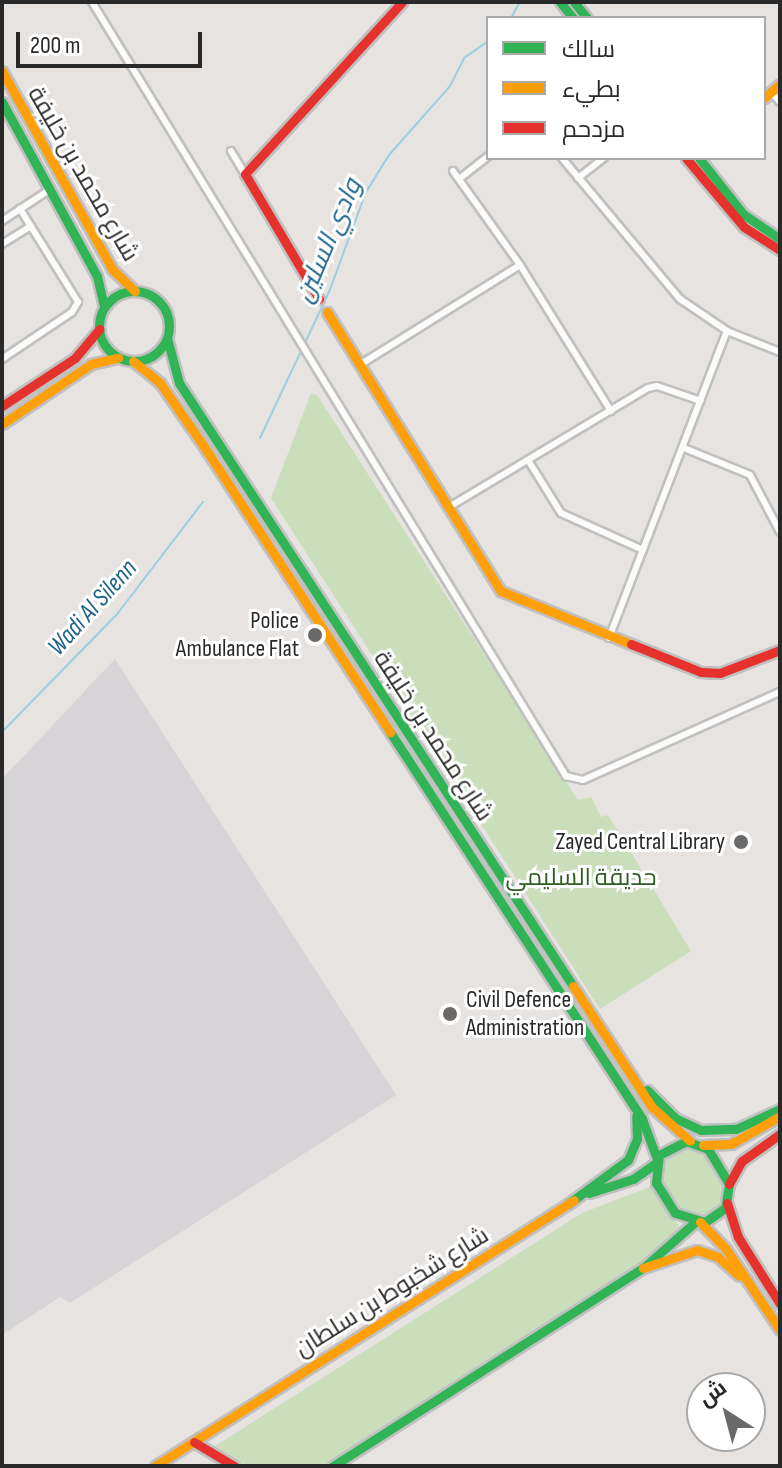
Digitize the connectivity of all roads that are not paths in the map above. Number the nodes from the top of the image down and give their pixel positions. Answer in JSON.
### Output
{"nodes":[{"id":1,"x":92,"y":2,"type":"edge"},
{"id":2,"x":402,"y":2,"type":"edge"},
{"id":3,"x":2,"y":71,"type":"edge"},
{"id":4,"x":780,"y":84,"type":"edge"},
{"id":5,"x":768,"y":95,"type":"edge"},
{"id":6,"x":2,"y":102,"type":"edge"},
{"id":7,"x":780,"y":102,"type":"edge"},
{"id":8,"x":231,"y":151,"type":"dead end"},
{"id":9,"x":486,"y":158,"type":"edge"},
{"id":10,"x":564,"y":160,"type":"edge"},
{"id":11,"x":601,"y":160,"type":"edge"},
{"id":12,"x":688,"y":160,"type":"edge"},
{"id":13,"x":701,"y":160,"type":"edge"},
{"id":14,"x":707,"y":160,"type":"edge"},
{"id":15,"x":453,"y":171,"type":"dead end"},
{"id":16,"x":245,"y":174,"type":"junction"},
{"id":17,"x":578,"y":178,"type":"junction"},
{"id":18,"x":459,"y":179,"type":"junction"},
{"id":19,"x":50,"y":190,"type":"junction"},
{"id":20,"x":724,"y":190,"type":"junction"},
{"id":21,"x":20,"y":209,"type":"junction"},
{"id":22,"x":2,"y":221,"type":"edge"},
{"id":23,"x":31,"y":226,"type":"junction"},
{"id":24,"x":780,"y":239,"type":"edge"},
{"id":25,"x":2,"y":244,"type":"edge"},
{"id":26,"x":780,"y":250,"type":"edge"},
{"id":27,"x":520,"y":265,"type":"junction"},
{"id":28,"x":135,"y":291,"type":"junction"},
{"id":29,"x":319,"y":299,"type":"joint"},
{"id":30,"x":104,"y":307,"type":"junction"},
{"id":31,"x":327,"y":312,"type":"joint"},
{"id":32,"x":99,"y":329,"type":"junction"},
{"id":33,"x":727,"y":331,"type":"junction"},
{"id":34,"x":167,"y":338,"type":"junction"},
{"id":35,"x":780,"y":352,"type":"edge"},
{"id":36,"x":118,"y":358,"type":"junction"},
{"id":37,"x":2,"y":359,"type":"edge"},
{"id":38,"x":133,"y":361,"type":"junction"},
{"id":39,"x":361,"y":364,"type":"junction"},
{"id":40,"x":701,"y":401,"type":"junction"},
{"id":41,"x":2,"y":406,"type":"edge"},
{"id":42,"x":611,"y":411,"type":"junction"},
{"id":43,"x":2,"y":424,"type":"edge"},
{"id":44,"x":684,"y":448,"type":"junction"},
{"id":45,"x":528,"y":460,"type":"junction"},
{"id":46,"x":449,"y":507,"type":"junction"},
{"id":47,"x":780,"y":532,"type":"edge"},
{"id":48,"x":643,"y":550,"type":"junction"},
{"id":49,"x":609,"y":638,"type":"junction"},
{"id":50,"x":780,"y":650,"type":"edge"},
{"id":51,"x":780,"y":692,"type":"edge"},
{"id":52,"x":631,"y":1076,"type":"junction"},
{"id":53,"x":631,"y":1101,"type":"junction"},
{"id":54,"x":780,"y":1109,"type":"edge"},
{"id":55,"x":780,"y":1116,"type":"edge"},
{"id":56,"x":780,"y":1134,"type":"edge"},
{"id":57,"x":690,"y":1141,"type":"junction"},
{"id":58,"x":703,"y":1145,"type":"junction"},
{"id":59,"x":656,"y":1161,"type":"junction"},
{"id":60,"x":729,"y":1184,"type":"junction"},
{"id":61,"x":727,"y":1203,"type":"junction"},
{"id":62,"x":568,"y":1204,"type":"junction"},
{"id":63,"x":698,"y":1222,"type":"junction"},
{"id":64,"x":643,"y":1268,"type":"junction"},
{"id":65,"x":748,"y":1281,"type":"junction"},
{"id":66,"x":780,"y":1304,"type":"edge"},
{"id":67,"x":780,"y":1330,"type":"edge"},
{"id":68,"x":194,"y":1442,"type":"junction"},
{"id":69,"x":155,"y":1466,"type":"edge"},
{"id":70,"x":234,"y":1466,"type":"edge"},
{"id":71,"x":333,"y":1466,"type":"edge"}],
"edges":[{"from":1,"to":51,"type":"street"},
{"from":2,"to":16,"type":"main road"},
{"from":3,"to":28,"type":"main road","name":"شارع محمد بن خليفة"},
{"from":4,"to":5,"type":"main road"},
{"from":5,"to":7,"type":"street"},
{"from":6,"to":19,"type":"main road","name":"شارع محمد بن خليفة"},
{"from":8,"to":16,"type":"street"},
{"from":9,"to":18,"type":"street"},
{"from":10,"to":17,"type":"street"},
{"from":11,"to":17,"type":"street"},
{"from":12,"to":26,"type":"main road"},
{"from":13,"to":20,"type":"main road"},
{"from":14,"to":20,"type":"main road"},
{"from":15,"to":18,"type":"street"},
{"from":16,"to":29,"type":"main road"},
{"from":17,"to":33,"type":"street"},
{"from":18,"to":27,"type":"street"},
{"from":19,"to":21,"type":"street"},
{"from":19,"to":30,"type":"main road","name":"شارع محمد بن خليفة"},
{"from":20,"to":24,"type":"main road"},
{"from":21,"to":22,"type":"street"},
{"from":21,"to":23,"type":"street"},
{"from":23,"to":25,"type":"street"},
{"from":23,"to":37,"type":"street"},
{"from":27,"to":39,"type":"street"},
{"from":27,"to":42,"type":"street"},
{"from":28,"to":30,"type":"main road"},
{"from":28,"to":34,"type":"main road"},
{"from":29,"to":31,"type":"street"},
{"from":30,"to":32,"type":"main road"},
{"from":31,"to":39,"type":"main road"},
{"from":32,"to":36,"type":"main road"},
{"from":32,"to":41,"type":"main road"},
{"from":33,"to":35,"type":"street"},
{"from":33,"to":40,"type":"street"},
{"from":34,"to":38,"type":"main road"},
{"from":34,"to":52,"type":"main road","name":"شارع محمد بن خليفة"},
{"from":36,"to":38,"type":"main road"},
{"from":36,"to":43,"type":"main road"},
{"from":38,"to":53,"type":"main road","name":"شارع محمد بن خليفة"},
{"from":39,"to":46,"type":"main road"},
{"from":40,"to":42,"type":"street"},
{"from":40,"to":44,"type":"street"},
{"from":42,"to":45,"type":"street"},
{"from":44,"to":47,"type":"street"},
{"from":44,"to":48,"type":"street"},
{"from":45,"to":46,"type":"street"},
{"from":45,"to":48,"type":"street"},
{"from":46,"to":49,"type":"main road"},
{"from":48,"to":49,"type":"street"},
{"from":49,"to":50,"type":"main road"},
{"from":52,"to":54,"type":"main road"},
{"from":52,"to":57,"type":"main road","name":"شارع محمد بن خليفة"},
{"from":53,"to":59,"type":"main road","name":"شارع محمد بن خليفة"},
{"from":53,"to":62,"type":"main road"},
{"from":55,"to":58,"type":"main road"},
{"from":56,"to":60,"type":"main road"},
{"from":57,"to":58,"type":"main road"},
{"from":57,"to":59,"type":"main road"},
{"from":58,"to":60,"type":"main road"},
{"from":59,"to":62,"type":"main road","name":"شارع شخبوط بن سلطان"},
{"from":59,"to":63,"type":"main road"},
{"from":60,"to":61,"type":"main road"},
{"from":61,"to":63,"type":"main road"},
{"from":61,"to":66,"type":"main road"},
{"from":62,"to":68,"type":"main road","name":"شارع شخبوط بن سلطان"},
{"from":63,"to":64,"type":"main road"},
{"from":63,"to":65,"type":"main road"},
{"from":64,"to":65,"type":"main road"},
{"from":64,"to":71,"type":"main road"},
{"from":65,"to":67,"type":"main road"},
{"from":68,"to":69,"type":"main road","name":"شارع شخبوط بن سلطان"},
{"from":68,"to":70,"type":"main road"}]}
